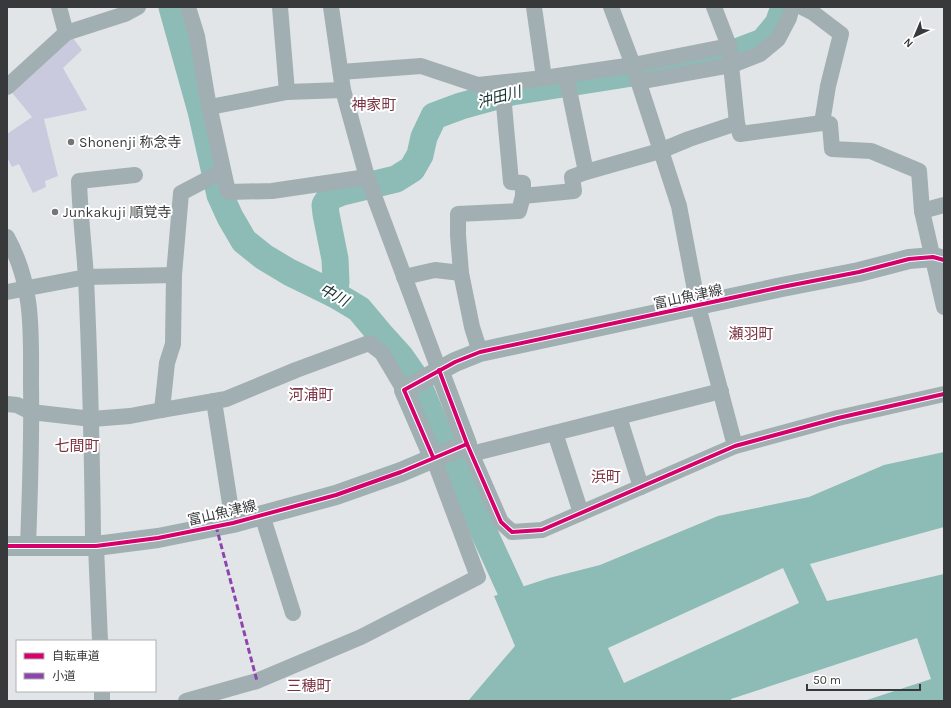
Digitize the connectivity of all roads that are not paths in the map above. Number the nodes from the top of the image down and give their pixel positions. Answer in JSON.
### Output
{"nodes":[{"id":1,"x":59,"y":7,"type":"edge"},
{"id":2,"x":138,"y":7,"type":"edge"},
{"id":3,"x":188,"y":7,"type":"edge"},
{"id":4,"x":280,"y":7,"type":"edge"},
{"id":5,"x":331,"y":7,"type":"edge"},
{"id":6,"x":534,"y":7,"type":"edge"},
{"id":7,"x":611,"y":7,"type":"edge"},
{"id":8,"x":714,"y":7,"type":"edge"},
{"id":9,"x":792,"y":7,"type":"edge"},
{"id":10,"x":802,"y":7,"type":"edge"},
{"id":11,"x":66,"y":33,"type":"junction"},
{"id":12,"x":729,"y":46,"type":"junction"},
{"id":13,"x":633,"y":64,"type":"junction"},
{"id":14,"x":732,"y":65,"type":"junction"},
{"id":15,"x":341,"y":72,"type":"junction"},
{"id":16,"x":566,"y":75,"type":"junction"},
{"id":17,"x":544,"y":78,"type":"junction"},
{"id":18,"x":638,"y":82,"type":"junction"},
{"id":19,"x":7,"y":87,"type":"edge"},
{"id":20,"x":343,"y":90,"type":"junction"},
{"id":21,"x":287,"y":92,"type":"junction"},
{"id":22,"x":504,"y":105,"type":"dead end"},
{"id":23,"x":210,"y":107,"type":"junction"},
{"id":24,"x":822,"y":123,"type":"junction"},
{"id":25,"x":737,"y":124,"type":"junction"},
{"id":26,"x":660,"y":151,"type":"junction"},
{"id":27,"x":223,"y":171,"type":"junction"},
{"id":28,"x":586,"y":172,"type":"junction"},
{"id":29,"x":134,"y":175,"type":"dead end"},
{"id":30,"x":367,"y":177,"type":"junction"},
{"id":31,"x":523,"y":196,"type":"junction"},
{"id":32,"x":944,"y":205,"type":"edge"},
{"id":33,"x":922,"y":211,"type":"junction"},
{"id":34,"x":7,"y":237,"type":"edge"},
{"id":35,"x":938,"y":259,"type":"edge"},
{"id":36,"x":461,"y":273,"type":"junction"},
{"id":37,"x":174,"y":275,"type":"junction"},
{"id":38,"x":86,"y":277,"type":"junction"},
{"id":39,"x":404,"y":277,"type":"junction"},
{"id":40,"x":27,"y":288,"type":"junction"},
{"id":41,"x":7,"y":292,"type":"edge"},
{"id":42,"x":698,"y":306,"type":"junction"},
{"id":43,"x":944,"y":307,"type":"edge"},
{"id":44,"x":480,"y":352,"type":"junction"},
{"id":45,"x":439,"y":370,"type":"junction"},
{"id":46,"x":404,"y":390,"type":"junction"},
{"id":47,"x":721,"y":391,"type":"junction"},
{"id":48,"x":944,"y":394,"type":"edge"},
{"id":49,"x":214,"y":401,"type":"junction"},
{"id":50,"x":7,"y":404,"type":"edge"},
{"id":51,"x":162,"y":410,"type":"junction"},
{"id":52,"x":32,"y":412,"type":"junction"},
{"id":53,"x":619,"y":417,"type":"junction"},
{"id":54,"x":92,"y":420,"type":"junction"},
{"id":55,"x":555,"y":433,"type":"junction"},
{"id":56,"x":735,"y":446,"type":"junction"},
{"id":57,"x":469,"y":449,"type":"junction"},
{"id":58,"x":433,"y":457,"type":"junction"},
{"id":59,"x":641,"y":487,"type":"junction"},
{"id":60,"x":581,"y":513,"type":"junction"},
{"id":61,"x":262,"y":515,"type":"junction"},
{"id":62,"x":233,"y":523,"type":"junction"},
{"id":63,"x":7,"y":546,"type":"edge"},
{"id":64,"x":28,"y":546,"type":"junction"},
{"id":65,"x":96,"y":546,"type":"junction"},
{"id":66,"x":293,"y":613,"type":"dead end"},
{"id":67,"x":100,"y":640,"type":"edge"},
{"id":68,"x":186,"y":701,"type":"edge"}],
"edges":[{"from":1,"to":11,"type":"street"},
{"from":2,"to":11,"type":"street"},
{"from":3,"to":23,"type":"street"},
{"from":4,"to":21,"type":"street"},
{"from":5,"to":15,"type":"street"},
{"from":6,"to":17,"type":"street"},
{"from":7,"to":13,"type":"street"},
{"from":8,"to":12,"type":"street"},
{"from":9,"to":14,"type":"street"},
{"from":10,"to":24,"type":"street"},
{"from":11,"to":19,"type":"street"},
{"from":12,"to":13,"type":"street"},
{"from":12,"to":14,"type":"street"},
{"from":13,"to":16,"type":"street"},
{"from":13,"to":18,"type":"street"},
{"from":14,"to":18,"type":"street"},
{"from":14,"to":25,"type":"street"},
{"from":15,"to":17,"type":"street"},
{"from":15,"to":20,"type":"street"},
{"from":16,"to":17,"type":"street"},
{"from":16,"to":28,"type":"street"},
{"from":18,"to":26,"type":"street"},
{"from":20,"to":21,"type":"street"},
{"from":20,"to":30,"type":"street"},
{"from":21,"to":23,"type":"street"},
{"from":22,"to":31,"type":"street"},
{"from":23,"to":27,"type":"street"},
{"from":24,"to":25,"type":"street"},
{"from":24,"to":33,"type":"street"},
{"from":25,"to":26,"type":"street"},
{"from":26,"to":28,"type":"street"},
{"from":26,"to":42,"type":"street"},
{"from":27,"to":30,"type":"street"},
{"from":27,"to":37,"type":"street"},
{"from":28,"to":31,"type":"street"},
{"from":29,"to":38,"type":"street"},
{"from":30,"to":39,"type":"street"},
{"from":31,"to":36,"type":"street"},
{"from":32,"to":33,"type":"street"},
{"from":33,"to":35,"type":"street"},
{"from":34,"to":40,"type":"street"},
{"from":35,"to":42,"type":"main road","name":"富山魚津線"},
{"from":35,"to":43,"type":"street"},
{"from":36,"to":39,"type":"street"},
{"from":36,"to":44,"type":"street"},
{"from":37,"to":38,"type":"street"},
{"from":37,"to":51,"type":"street"},
{"from":38,"to":40,"type":"street"},
{"from":38,"to":54,"type":"street"},
{"from":39,"to":45,"type":"street"},
{"from":40,"to":41,"type":"street"},
{"from":40,"to":52,"type":"street"},
{"from":42,"to":44,"type":"main road","name":"富山魚津線"},
{"from":42,"to":47,"type":"street"},
{"from":44,"to":45,"type":"main road","name":"富山魚津線"},
{"from":45,"to":46,"type":"main road","name":"富山魚津線"},
{"from":45,"to":57,"type":"main road"},
{"from":46,"to":49,"type":"street"},
{"from":46,"to":58,"type":"main road"},
{"from":47,"to":53,"type":"street"},
{"from":47,"to":56,"type":"street"},
{"from":48,"to":56,"type":"street"},
{"from":49,"to":51,"type":"street"},
{"from":49,"to":62,"type":"street"},
{"from":50,"to":52,"type":"street"},
{"from":51,"to":54,"type":"street"},
{"from":52,"to":54,"type":"street"},
{"from":52,"to":64,"type":"street"},
{"from":53,"to":55,"type":"street"},
{"from":53,"to":59,"type":"street"},
{"from":54,"to":65,"type":"street"},
{"from":55,"to":57,"type":"street"},
{"from":55,"to":60,"type":"street"},
{"from":56,"to":59,"type":"street"},
{"from":57,"to":58,"type":"main road","name":"富山魚津線"},
{"from":57,"to":60,"type":"street"},
{"from":58,"to":61,"type":"main road","name":"富山魚津線"},
{"from":58,"to":68,"type":"street"},
{"from":59,"to":60,"type":"street"},
{"from":61,"to":62,"type":"main road","name":"富山魚津線"},
{"from":61,"to":66,"type":"street"},
{"from":62,"to":65,"type":"main road","name":"富山魚津線"},
{"from":63,"to":64,"type":"main road","name":"富山魚津線"},
{"from":64,"to":65,"type":"main road","name":"富山魚津線"},
{"from":65,"to":67,"type":"street"}]}
